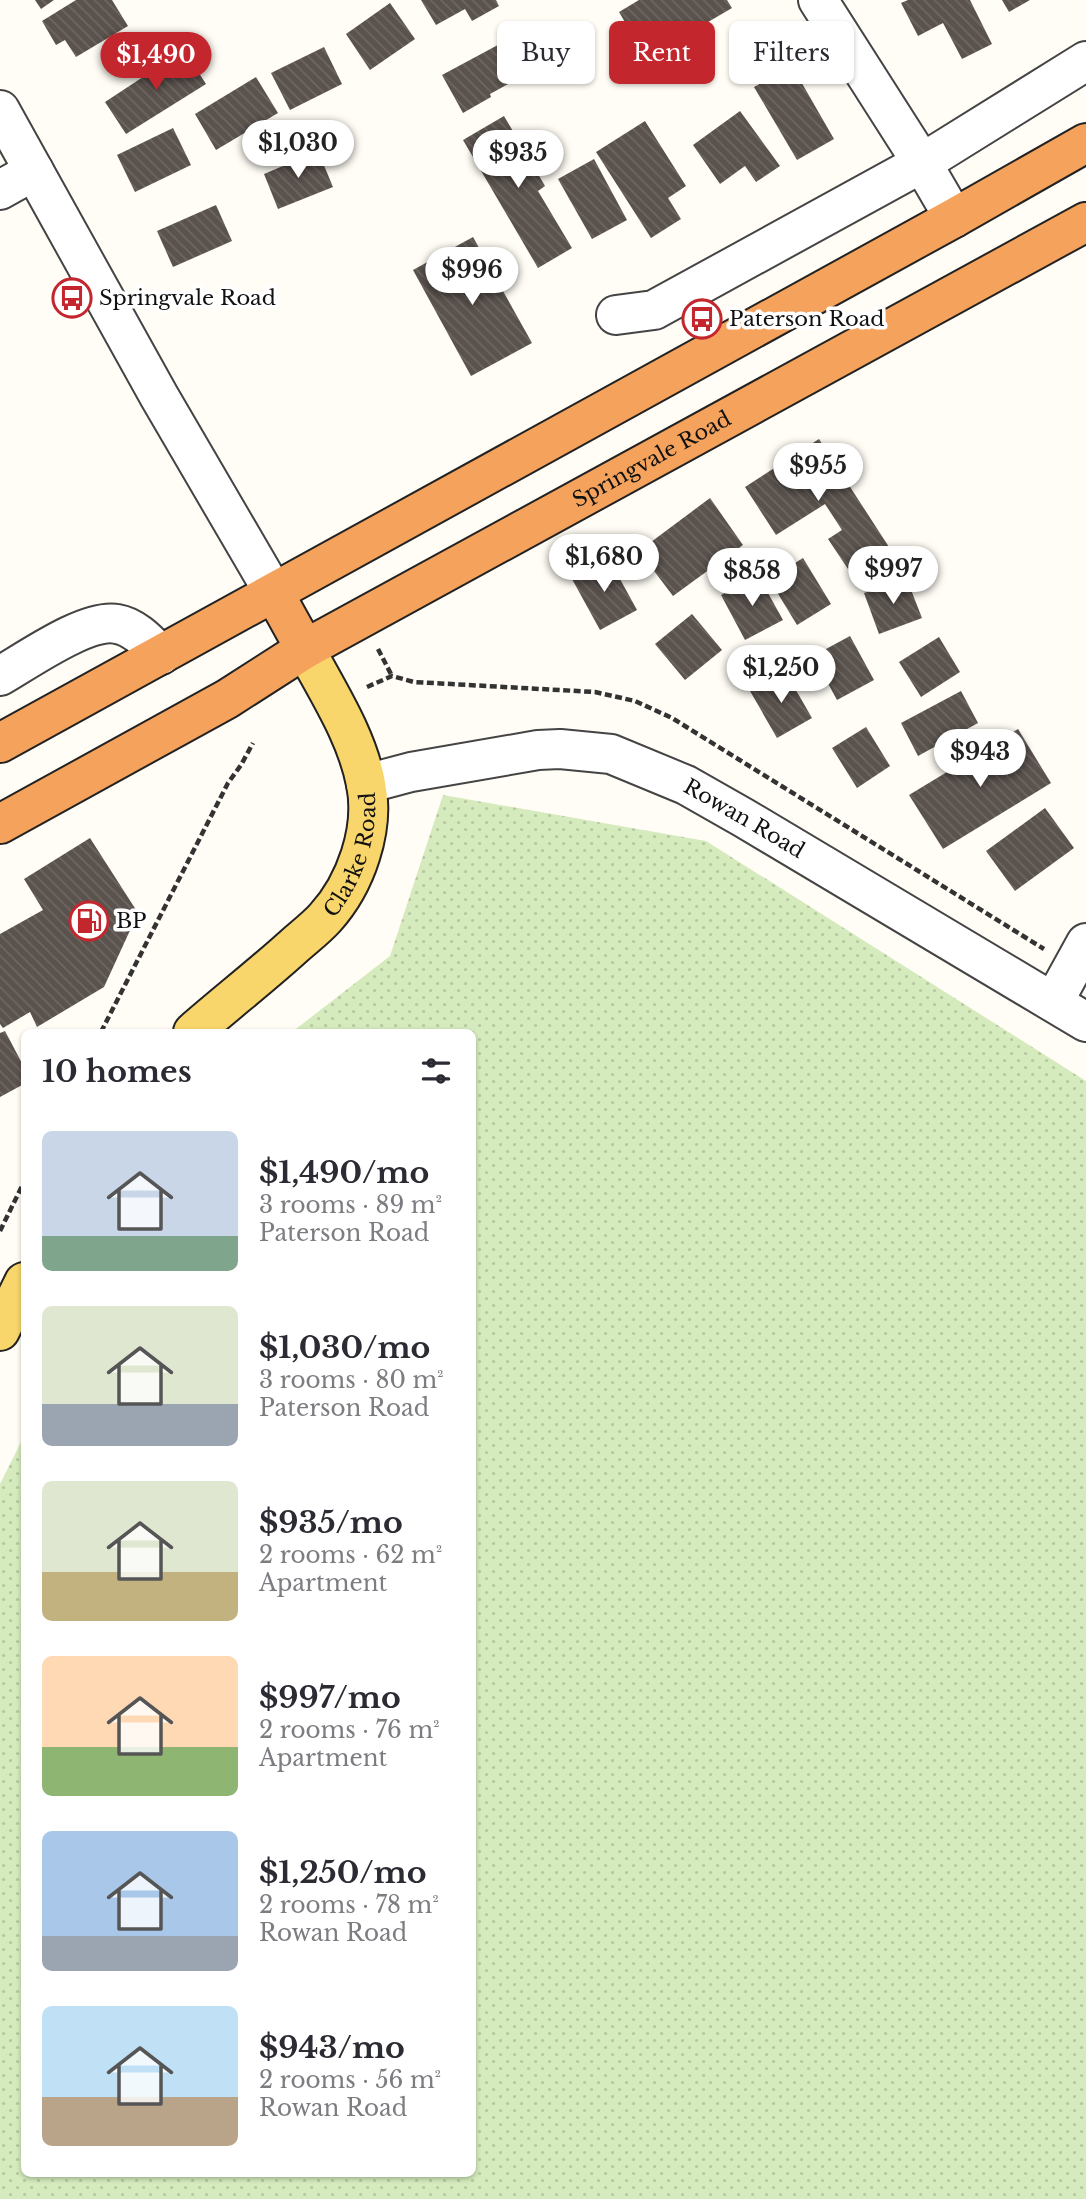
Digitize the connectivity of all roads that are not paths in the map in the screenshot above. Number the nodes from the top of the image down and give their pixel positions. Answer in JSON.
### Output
{"nodes":[{"id":1,"x":818,"y":0,"type":"edge"},
{"id":2,"x":1086,"y":61,"type":"edge"},
{"id":3,"x":0,"y":110,"type":"edge"},
{"id":4,"x":1086,"y":143,"type":"edge"},
{"id":5,"x":922,"y":163,"type":"junction"},
{"id":6,"x":34,"y":171,"type":"junction"},
{"id":7,"x":0,"y":190,"type":"edge"},
{"id":8,"x":954,"y":218,"type":"junction"},
{"id":9,"x":1086,"y":222,"type":"edge"},
{"id":10,"x":616,"y":316,"type":"dead end"},
{"id":11,"x":274,"y":593,"type":"junction"},
{"id":12,"x":305,"y":649,"type":"junction"},
{"id":13,"x":161,"y":655,"type":"junction"},
{"id":14,"x":0,"y":676,"type":"edge"},
{"id":15,"x":0,"y":743,"type":"edge"},
{"id":16,"x":366,"y":783,"type":"junction"},
{"id":17,"x":0,"y":824,"type":"edge"},
{"id":18,"x":1086,"y":943,"type":"edge"},
{"id":19,"x":1054,"y":1001,"type":"junction"},
{"id":20,"x":1086,"y":1022,"type":"edge"},
{"id":21,"x":196,"y":1029,"type":"edge"},
{"id":22,"x":21,"y":1288,"type":"edge"},
{"id":23,"x":0,"y":1331,"type":"edge"}],
"edges":[{"from":1,"to":5,"type":"street"},
{"from":2,"to":5,"type":"street"},
{"from":3,"to":6,"type":"street"},
{"from":4,"to":8,"type":"highway"},
{"from":5,"to":8,"type":"street"},
{"from":5,"to":10,"type":"street"},
{"from":6,"to":7,"type":"street"},
{"from":6,"to":11,"type":"street"},
{"from":8,"to":11,"type":"highway"},
{"from":9,"to":12,"type":"highway","name":"Springvale Road"},
{"from":11,"to":12,"type":"highway","name":"Clarke Road"},
{"from":11,"to":13,"type":"highway"},
{"from":12,"to":16,"type":"main road","name":"Clarke Road"},
{"from":12,"to":17,"type":"highway","name":"Springvale Road"},
{"from":13,"to":14,"type":"street"},
{"from":13,"to":15,"type":"highway"},
{"from":16,"to":19,"type":"street","name":"Rowan Road"},
{"from":16,"to":21,"type":"main road","name":"Clarke Road"},
{"from":18,"to":19,"type":"street"},
{"from":19,"to":20,"type":"street","name":"Rowan Road"},
{"from":22,"to":23,"type":"main road"}]}
